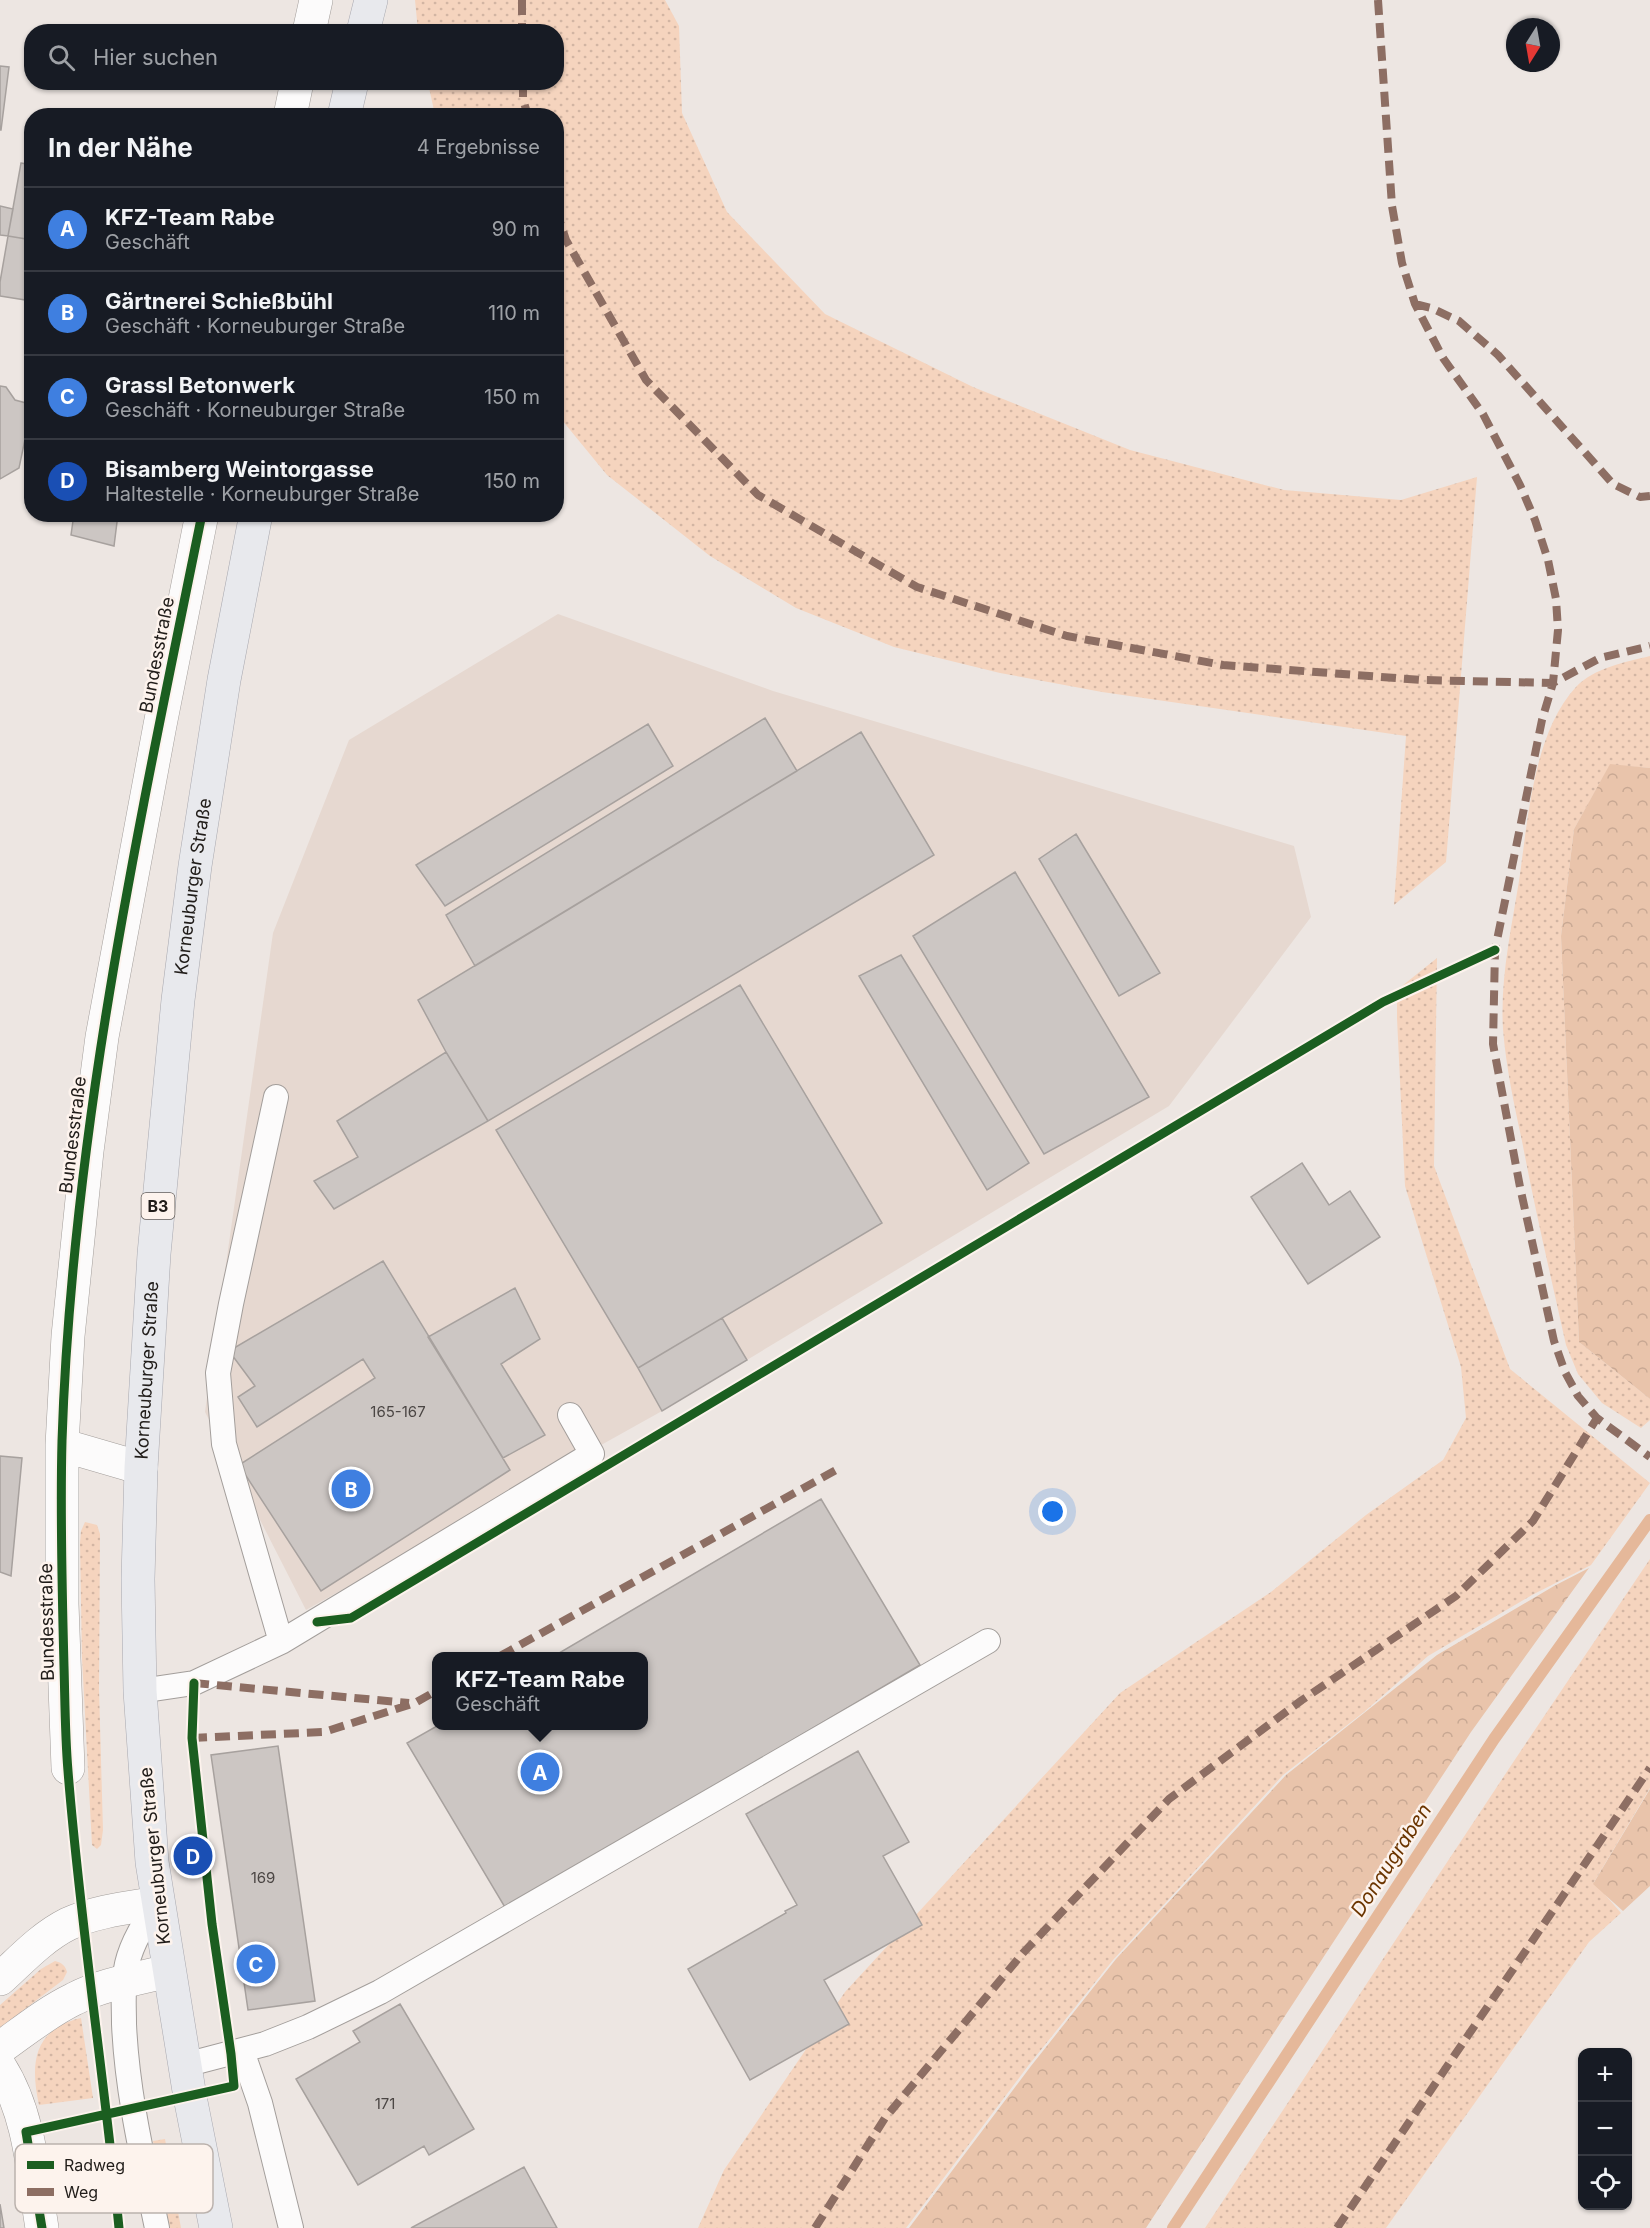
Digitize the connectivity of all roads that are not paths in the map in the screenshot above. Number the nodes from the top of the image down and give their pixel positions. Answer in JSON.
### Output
{"nodes":[{"id":1,"x":316,"y":0,"type":"edge"},
{"id":2,"x":371,"y":0,"type":"edge"},
{"id":3,"x":311,"y":24,"type":"edge"},
{"id":4,"x":365,"y":24,"type":"edge"},
{"id":5,"x":295,"y":90,"type":"edge"},
{"id":6,"x":350,"y":90,"type":"edge"},
{"id":7,"x":292,"y":108,"type":"edge"},
{"id":8,"x":346,"y":108,"type":"edge"},
{"id":9,"x":200,"y":522,"type":"edge"},
{"id":10,"x":254,"y":522,"type":"edge"},
{"id":11,"x":276,"y":1097,"type":"dead end"},
{"id":12,"x":570,"y":1415,"type":"dead end"},
{"id":13,"x":62,"y":1445,"type":"junction"},
{"id":14,"x":141,"y":1467,"type":"junction"},
{"id":15,"x":988,"y":1641,"type":"dead end"},
{"id":16,"x":281,"y":1642,"type":"junction"},
{"id":17,"x":140,"y":1691,"type":"junction"},
{"id":18,"x":68,"y":1768,"type":"dead end"},
{"id":19,"x":158,"y":1903,"type":"junction"},
{"id":20,"x":168,"y":1971,"type":"junction"},
{"id":21,"x":0,"y":1979,"type":"edge"},
{"id":22,"x":123,"y":1983,"type":"junction"},
{"id":23,"x":0,"y":2048,"type":"edge"},
{"id":24,"x":242,"y":2051,"type":"junction"},
{"id":25,"x":184,"y":2065,"type":"junction"},
{"id":26,"x":0,"y":2067,"type":"edge"},
{"id":27,"x":28,"y":2144,"type":"edge"},
{"id":28,"x":140,"y":2144,"type":"edge"},
{"id":29,"x":200,"y":2144,"type":"edge"},
{"id":30,"x":40,"y":2213,"type":"edge"},
{"id":31,"x":154,"y":2213,"type":"edge"},
{"id":32,"x":213,"y":2213,"type":"edge"},
{"id":33,"x":42,"y":2228,"type":"edge"},
{"id":34,"x":157,"y":2228,"type":"edge"},
{"id":35,"x":216,"y":2228,"type":"edge"},
{"id":36,"x":291,"y":2228,"type":"edge"}],
"edges":[{"from":1,"to":3,"type":"street"},
{"from":2,"to":4,"type":"main road"},
{"from":5,"to":7,"type":"street"},
{"from":6,"to":8,"type":"main road"},
{"from":9,"to":13,"type":"street","name":"Bundesstraße"},
{"from":10,"to":14,"type":"main road","name":"Korneuburger Straße","number":"B3"},
{"from":11,"to":16,"type":"lane"},
{"from":12,"to":16,"type":"lane"},
{"from":13,"to":14,"type":"street"},
{"from":13,"to":18,"type":"street","name":"Bundesstraße"},
{"from":14,"to":17,"type":"main road","name":"Korneuburger Straße","number":"B3"},
{"from":15,"to":24,"type":"lane"},
{"from":16,"to":17,"type":"lane"},
{"from":17,"to":19,"type":"main road","name":"Korneuburger Straße","number":"B3"},
{"from":19,"to":20,"type":"main road","name":"Korneuburger Straße","number":"B3"},
{"from":19,"to":21,"type":"street"},
{"from":19,"to":22,"type":"lane"},
{"from":20,"to":22,"type":"street"},
{"from":20,"to":25,"type":"main road","name":"Korneuburger Straße","number":"B3"},
{"from":22,"to":23,"type":"street"},
{"from":22,"to":28,"type":"lane"},
{"from":24,"to":25,"type":"lane"},
{"from":24,"to":36,"type":"lane"},
{"from":25,"to":29,"type":"main road","name":"Korneuburger Straße","number":"B3"},
{"from":26,"to":27,"type":"street"},
{"from":30,"to":33,"type":"street"},
{"from":31,"to":34,"type":"lane"},
{"from":32,"to":35,"type":"main road","name":"Korneuburger Straße","number":"B3"}]}
